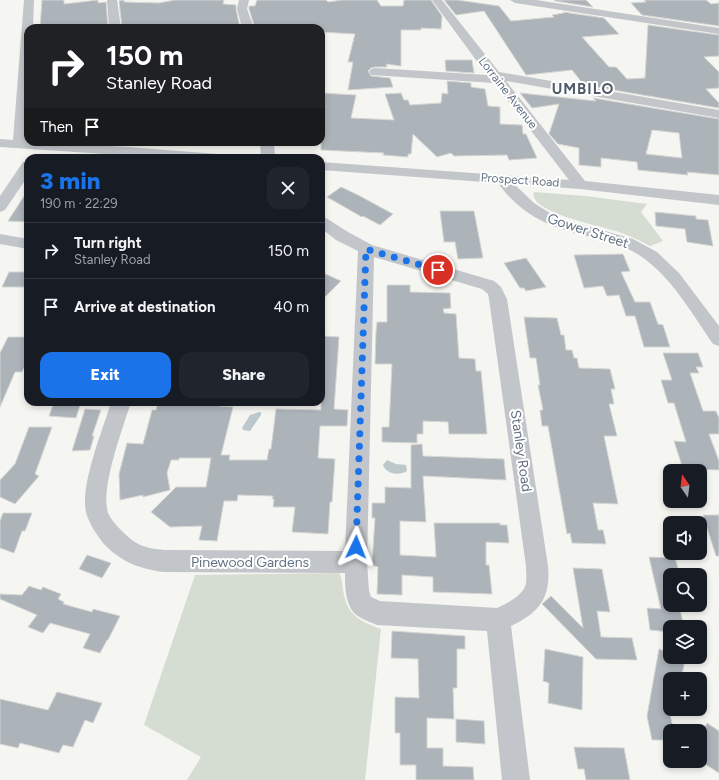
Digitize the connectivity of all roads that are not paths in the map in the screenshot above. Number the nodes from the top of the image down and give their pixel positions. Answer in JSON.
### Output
{"nodes":[{"id":1,"x":29,"y":0,"type":"edge"},
{"id":2,"x":112,"y":0,"type":"edge"},
{"id":3,"x":244,"y":0,"type":"edge"},
{"id":4,"x":436,"y":0,"type":"edge"},
{"id":5,"x":515,"y":0,"type":"edge"},
{"id":6,"x":618,"y":5,"type":"dead end"},
{"id":7,"x":624,"y":16,"type":"junction"},
{"id":8,"x":27,"y":24,"type":"edge"},
{"id":9,"x":115,"y":24,"type":"edge"},
{"id":10,"x":247,"y":24,"type":"edge"},
{"id":11,"x":719,"y":31,"type":"edge"},
{"id":12,"x":24,"y":72,"type":"edge"},
{"id":13,"x":375,"y":72,"type":"dead end"},
{"id":14,"x":495,"y":77,"type":"junction"},
{"id":15,"x":719,"y":114,"type":"edge"},
{"id":16,"x":0,"y":143,"type":"edge"},
{"id":17,"x":19,"y":144,"type":"junction"},
{"id":18,"x":24,"y":144,"type":"edge"},
{"id":19,"x":41,"y":146,"type":"joint"},
{"id":20,"x":128,"y":146,"type":"edge"},
{"id":21,"x":36,"y":154,"type":"edge"},
{"id":22,"x":188,"y":154,"type":"edge"},
{"id":23,"x":325,"y":166,"type":"edge"},
{"id":24,"x":24,"y":171,"type":"edge"},
{"id":25,"x":502,"y":179,"type":"junction"},
{"id":26,"x":580,"y":185,"type":"junction"},
{"id":27,"x":719,"y":200,"type":"edge"},
{"id":28,"x":0,"y":207,"type":"edge"},
{"id":29,"x":325,"y":224,"type":"edge"},
{"id":30,"x":0,"y":239,"type":"edge"},
{"id":31,"x":24,"y":243,"type":"edge"},
{"id":32,"x":366,"y":249,"type":"junction"},
{"id":33,"x":719,"y":339,"type":"edge"},
{"id":34,"x":120,"y":406,"type":"edge"},
{"id":35,"x":356,"y":562,"type":"junction"},
{"id":36,"x":498,"y":620,"type":"junction"},
{"id":37,"x":516,"y":780,"type":"edge"}],
"edges":[{"from":1,"to":8,"type":"street"},
{"from":2,"to":9,"type":"street"},
{"from":3,"to":10,"type":"street"},
{"from":4,"to":14,"type":"street","name":"Lorraine Avenue"},
{"from":5,"to":7,"type":"street"},
{"from":6,"to":7,"type":"street"},
{"from":7,"to":11,"type":"street"},
{"from":12,"to":17,"type":"street"},
{"from":13,"to":14,"type":"street"},
{"from":14,"to":15,"type":"street"},
{"from":14,"to":26,"type":"street","name":"Lorraine Avenue"},
{"from":16,"to":17,"type":"street"},
{"from":17,"to":18,"type":"street"},
{"from":19,"to":20,"type":"street"},
{"from":19,"to":21,"type":"street"},
{"from":20,"to":22,"type":"street"},
{"from":23,"to":25,"type":"street","name":"Prospect Road"},
{"from":24,"to":28,"type":"street"},
{"from":25,"to":26,"type":"street","name":"Prospect Road"},
{"from":25,"to":33,"type":"street","name":"Gower Street"},
{"from":26,"to":27,"type":"street","name":"Prospect Road"},
{"from":29,"to":32,"type":"street","name":"Stanley Road"},
{"from":30,"to":31,"type":"street"},
{"from":32,"to":35,"type":"street"},
{"from":32,"to":36,"type":"street","name":"Stanley Road"},
{"from":34,"to":35,"type":"street","name":"Pinewood Gardens"},
{"from":35,"to":36,"type":"street"},
{"from":36,"to":37,"type":"street"}]}
